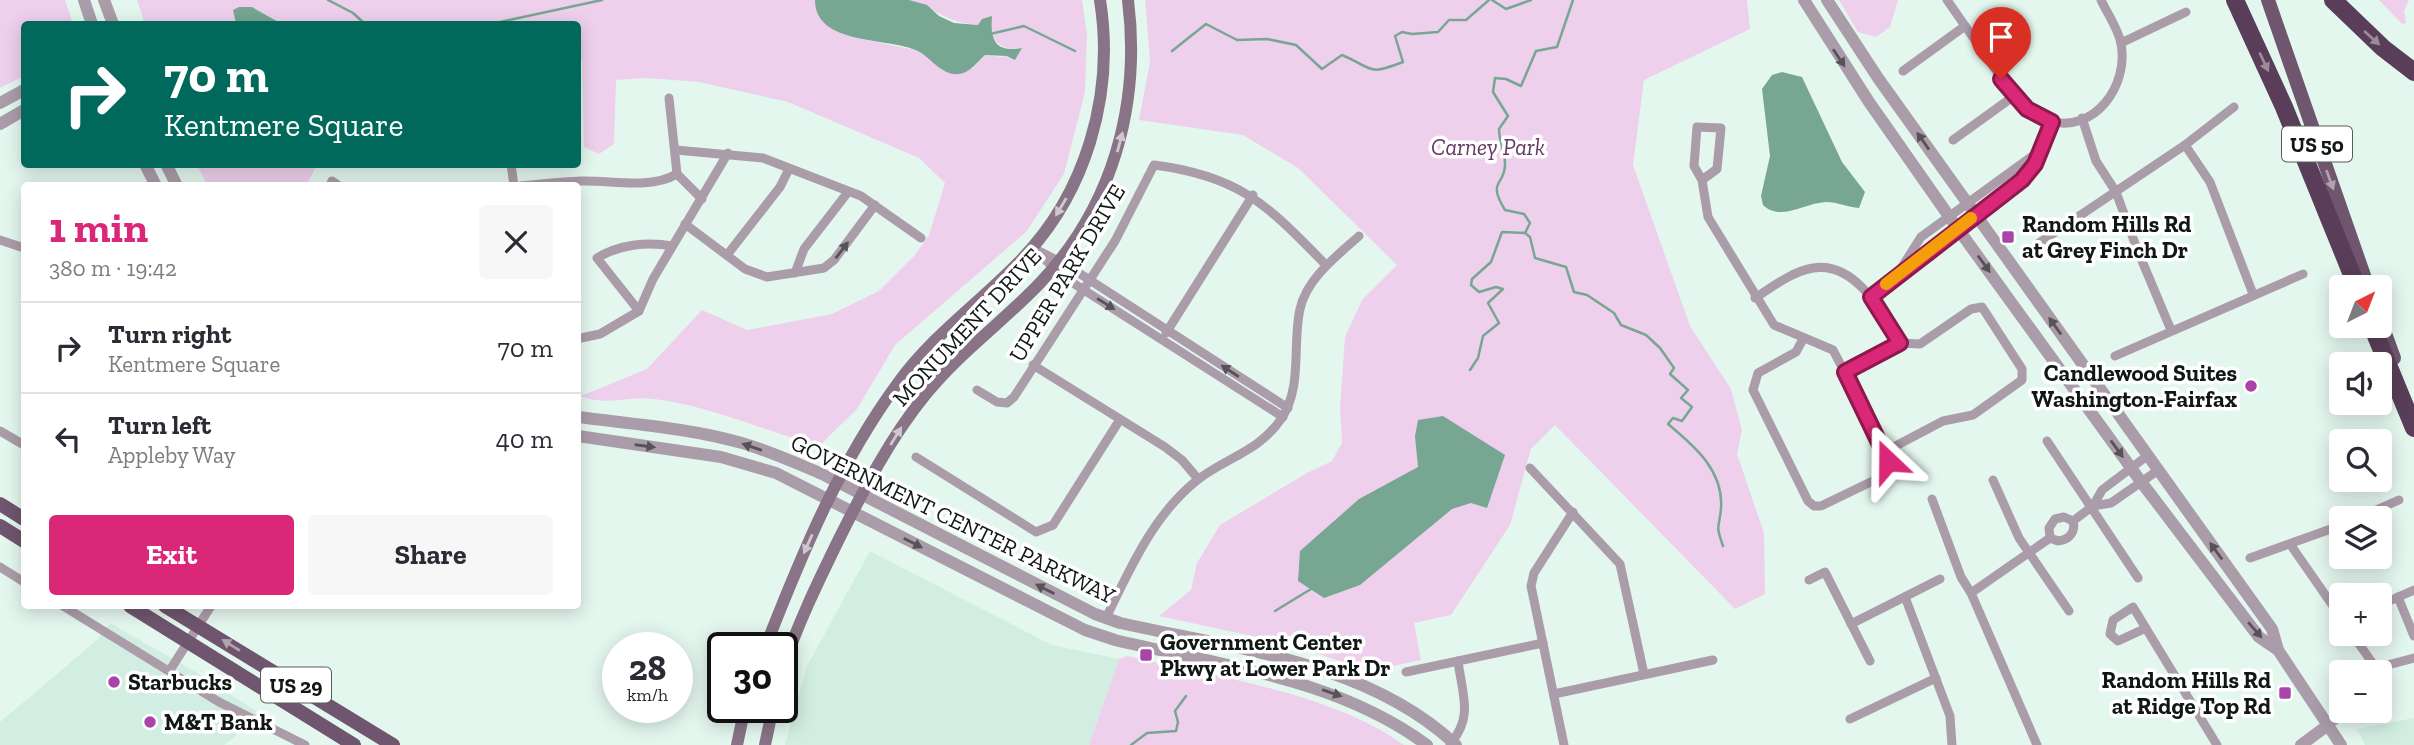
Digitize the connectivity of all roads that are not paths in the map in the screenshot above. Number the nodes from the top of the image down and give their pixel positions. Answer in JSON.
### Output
{"nodes":[{"id":1,"x":84,"y":0,"type":"edge"},
{"id":2,"x":104,"y":0,"type":"edge"},
{"id":3,"x":1100,"y":0,"type":"edge"},
{"id":4,"x":1128,"y":0,"type":"edge"},
{"id":5,"x":1804,"y":0,"type":"edge"},
{"id":6,"x":1827,"y":0,"type":"edge"},
{"id":7,"x":1947,"y":0,"type":"edge"},
{"id":8,"x":2101,"y":0,"type":"edge"},
{"id":9,"x":2235,"y":0,"type":"edge"},
{"id":10,"x":2268,"y":0,"type":"edge"},
{"id":11,"x":2333,"y":0,"type":"edge"},
{"id":12,"x":2186,"y":12,"type":"dead end"},
{"id":13,"x":91,"y":21,"type":"edge"},
{"id":14,"x":112,"y":21,"type":"edge"},
{"id":15,"x":1965,"y":26,"type":"junction"},
{"id":16,"x":2121,"y":43,"type":"junction"},
{"id":17,"x":1903,"y":71,"type":"dead end"},
{"id":18,"x":2414,"y":72,"type":"edge"},
{"id":19,"x":21,"y":92,"type":"edge"},
{"id":20,"x":2014,"y":96,"type":"junction"},
{"id":21,"x":669,"y":98,"type":"dead end"},
{"id":22,"x":0,"y":103,"type":"edge"},
{"id":23,"x":2234,"y":107,"type":"dead end"},
{"id":24,"x":21,"y":112,"type":"edge"},
{"id":25,"x":2082,"y":118,"type":"junction"},
{"id":26,"x":2052,"y":122,"type":"junction"},
{"id":27,"x":0,"y":124,"type":"edge"},
{"id":28,"x":1953,"y":140,"type":"dead end"},
{"id":29,"x":2185,"y":145,"type":"junction"},
{"id":30,"x":676,"y":150,"type":"junction"},
{"id":31,"x":2038,"y":152,"type":"junction"},
{"id":32,"x":728,"y":153,"type":"junction"},
{"id":33,"x":789,"y":169,"type":"junction"},
{"id":34,"x":677,"y":174,"type":"junction"},
{"id":35,"x":1702,"y":180,"type":"junction"},
{"id":36,"x":571,"y":182,"type":"edge"},
{"id":37,"x":848,"y":192,"type":"junction"},
{"id":38,"x":2116,"y":192,"type":"junction"},
{"id":39,"x":1253,"y":195,"type":"junction"},
{"id":40,"x":702,"y":199,"type":"junction"},
{"id":41,"x":1967,"y":202,"type":"junction"},
{"id":42,"x":875,"y":205,"type":"junction"},
{"id":43,"x":1976,"y":215,"type":"junction"},
{"id":44,"x":1949,"y":216,"type":"junction"},
{"id":45,"x":685,"y":225,"type":"junction"},
{"id":46,"x":1958,"y":228,"type":"junction"},
{"id":47,"x":1359,"y":236,"type":"dead end"},
{"id":48,"x":921,"y":238,"type":"dead end"},
{"id":49,"x":0,"y":240,"type":"edge"},
{"id":50,"x":2036,"y":245,"type":"dead end"},
{"id":51,"x":671,"y":246,"type":"junction"},
{"id":52,"x":21,"y":247,"type":"edge"},
{"id":53,"x":1033,"y":248,"type":"junction"},
{"id":54,"x":727,"y":255,"type":"junction"},
{"id":55,"x":1055,"y":265,"type":"junction"},
{"id":56,"x":1326,"y":265,"type":"junction"},
{"id":57,"x":1899,"y":272,"type":"junction"},
{"id":58,"x":795,"y":273,"type":"junction"},
{"id":59,"x":2303,"y":274,"type":"dead end"},
{"id":60,"x":2352,"y":275,"type":"edge"},
{"id":61,"x":2364,"y":275,"type":"edge"},
{"id":62,"x":1089,"y":280,"type":"junction"},
{"id":63,"x":1082,"y":289,"type":"junction"},
{"id":64,"x":2253,"y":295,"type":"junction"},
{"id":65,"x":1871,"y":297,"type":"junction"},
{"id":66,"x":1755,"y":298,"type":"junction"},
{"id":67,"x":639,"y":311,"type":"junction"},
{"id":68,"x":1167,"y":330,"type":"junction"},
{"id":69,"x":2171,"y":330,"type":"junction"},
{"id":70,"x":581,"y":338,"type":"dead end"},
{"id":71,"x":2377,"y":338,"type":"edge"},
{"id":72,"x":2386,"y":338,"type":"edge"},
{"id":73,"x":1803,"y":339,"type":"junction"},
{"id":74,"x":1161,"y":340,"type":"junction"},
{"id":75,"x":1900,"y":343,"type":"junction"},
{"id":76,"x":2115,"y":356,"type":"dead end"},
{"id":77,"x":1033,"y":365,"type":"junction"},
{"id":78,"x":1845,"y":372,"type":"junction"},
{"id":79,"x":977,"y":390,"type":"dead end"},
{"id":80,"x":1288,"y":408,"type":"junction"},
{"id":81,"x":2414,"y":415,"type":"edge"},
{"id":82,"x":581,"y":416,"type":"edge"},
{"id":83,"x":1283,"y":417,"type":"junction"},
{"id":84,"x":1119,"y":421,"type":"junction"},
{"id":85,"x":2414,"y":428,"type":"edge"},
{"id":86,"x":0,"y":430,"type":"edge"},
{"id":87,"x":581,"y":436,"type":"edge"},
{"id":88,"x":2047,"y":441,"type":"dead end"},
{"id":89,"x":21,"y":443,"type":"edge"},
{"id":90,"x":1886,"y":451,"type":"junction"},
{"id":91,"x":2147,"y":456,"type":"junction"},
{"id":92,"x":916,"y":457,"type":"dead end"},
{"id":93,"x":1530,"y":468,"type":"dead end"},
{"id":94,"x":2132,"y":468,"type":"junction"},
{"id":95,"x":2157,"y":471,"type":"junction"},
{"id":96,"x":1198,"y":479,"type":"junction"},
{"id":97,"x":1993,"y":480,"type":"dead end"},
{"id":98,"x":838,"y":482,"type":"junction"},
{"id":99,"x":2142,"y":483,"type":"junction"},
{"id":100,"x":862,"y":495,"type":"junction"},
{"id":101,"x":828,"y":499,"type":"junction"},
{"id":102,"x":1932,"y":499,"type":"dead end"},
{"id":103,"x":2399,"y":499,"type":"dead end"},
{"id":104,"x":0,"y":504,"type":"edge"},
{"id":105,"x":2093,"y":506,"type":"junction"},
{"id":106,"x":2384,"y":506,"type":"edge"},
{"id":107,"x":852,"y":512,"type":"junction"},
{"id":108,"x":1573,"y":512,"type":"junction"},
{"id":109,"x":21,"y":517,"type":"edge"},
{"id":110,"x":2073,"y":521,"type":"junction"},
{"id":111,"x":0,"y":526,"type":"edge"},
{"id":112,"x":2329,"y":530,"type":"edge"},
{"id":113,"x":2050,"y":538,"type":"junction"},
{"id":114,"x":21,"y":539,"type":"edge"},
{"id":115,"x":2290,"y":544,"type":"junction"},
{"id":116,"x":2028,"y":553,"type":"junction"},
{"id":117,"x":2250,"y":558,"type":"dead end"},
{"id":118,"x":0,"y":567,"type":"edge"},
{"id":119,"x":2138,"y":578,"type":"dead end"},
{"id":120,"x":1940,"y":579,"type":"dead end"},
{"id":121,"x":21,"y":580,"type":"edge"},
{"id":122,"x":1809,"y":580,"type":"dead end"},
{"id":123,"x":789,"y":587,"type":"junction"},
{"id":124,"x":2414,"y":590,"type":"edge"},
{"id":125,"x":1971,"y":593,"type":"junction"},
{"id":126,"x":1905,"y":597,"type":"junction"},
{"id":127,"x":2398,"y":597,"type":"junction"},
{"id":128,"x":2329,"y":600,"type":"edge"},
{"id":129,"x":2392,"y":600,"type":"edge"},
{"id":130,"x":68,"y":609,"type":"edge"},
{"id":131,"x":135,"y":609,"type":"edge"},
{"id":132,"x":170,"y":609,"type":"edge"},
{"id":133,"x":209,"y":609,"type":"edge"},
{"id":134,"x":2069,"y":611,"type":"dead end"},
{"id":135,"x":1106,"y":618,"type":"junction"},
{"id":136,"x":1851,"y":624,"type":"junction"},
{"id":137,"x":198,"y":625,"type":"junction"},
{"id":138,"x":2146,"y":628,"type":"dead end"},
{"id":139,"x":771,"y":632,"type":"edge"},
{"id":140,"x":779,"y":632,"type":"edge"},
{"id":141,"x":797,"y":632,"type":"edge"},
{"id":142,"x":1099,"y":635,"type":"junction"},
{"id":143,"x":2414,"y":636,"type":"edge"},
{"id":144,"x":187,"y":642,"type":"junction"},
{"id":145,"x":1543,"y":643,"type":"junction"},
{"id":146,"x":2277,"y":649,"type":"junction"},
{"id":147,"x":2414,"y":658,"type":"edge"},
{"id":148,"x":1713,"y":660,"type":"dead end"},
{"id":149,"x":1458,"y":661,"type":"junction"},
{"id":150,"x":1870,"y":661,"type":"dead end"},
{"id":151,"x":2392,"y":665,"type":"edge"},
{"id":152,"x":170,"y":670,"type":"junction"},
{"id":153,"x":1406,"y":672,"type":"dead end"},
{"id":154,"x":1644,"y":674,"type":"junction"},
{"id":155,"x":1936,"y":678,"type":"junction"},
{"id":156,"x":1554,"y":694,"type":"junction"},
{"id":157,"x":1850,"y":719,"type":"dead end"},
{"id":158,"x":742,"y":723,"type":"edge"},
{"id":159,"x":770,"y":723,"type":"edge"},
{"id":160,"x":2331,"y":723,"type":"edge"},
{"id":161,"x":2328,"y":725,"type":"junction"},
{"id":162,"x":1452,"y":744,"type":"edge"},
{"id":163,"x":305,"y":745,"type":"edge"},
{"id":164,"x":354,"y":745,"type":"edge"},
{"id":165,"x":393,"y":745,"type":"edge"},
{"id":166,"x":737,"y":745,"type":"edge"},
{"id":167,"x":765,"y":745,"type":"edge"},
{"id":168,"x":1427,"y":745,"type":"edge"},
{"id":169,"x":1564,"y":745,"type":"edge"},
{"id":170,"x":1952,"y":745,"type":"edge"},
{"id":171,"x":2037,"y":745,"type":"edge"},
{"id":172,"x":2217,"y":745,"type":"edge"},
{"id":173,"x":2301,"y":745,"type":"edge"},
{"id":174,"x":2341,"y":745,"type":"edge"}],
"edges":[{"from":1,"to":13,"type":"street"},
{"from":2,"to":14,"type":"street"},
{"from":3,"to":53,"type":"main road","name":"MONUMENT DRIVE","one_way":true},
{"from":55,"to":4,"type":"main road","name":"MONUMENT DRIVE","one_way":true},
{"from":5,"to":44,"type":"street","one_way":true},
{"from":41,"to":6,"type":"street","one_way":true},
{"from":7,"to":15,"type":"street"},
{"from":8,"to":16,"type":"street"},
{"from":9,"to":60,"type":"highway","one_way":true},
{"from":10,"to":61,"type":"main road","number":"US 50","one_way":true},
{"from":11,"to":18,"type":"highway","one_way":true},
{"from":12,"to":16,"type":"street"},
{"from":15,"to":17,"type":"street"},
{"from":15,"to":20,"type":"street"},
{"from":16,"to":25,"type":"street"},
{"from":19,"to":22,"type":"street"},
{"from":20,"to":26,"type":"street"},
{"from":20,"to":28,"type":"street"},
{"from":21,"to":30,"type":"street"},
{"from":23,"to":29,"type":"street"},
{"from":24,"to":27,"type":"street"},
{"from":25,"to":26,"type":"street"},
{"from":25,"to":38,"type":"street"},
{"from":26,"to":31,"type":"street"},
{"from":29,"to":38,"type":"street"},
{"from":29,"to":64,"type":"street"},
{"from":30,"to":32,"type":"street"},
{"from":30,"to":34,"type":"street"},
{"from":31,"to":41,"type":"street"},
{"from":31,"to":43,"type":"street"},
{"from":32,"to":33,"type":"street"},
{"from":32,"to":40,"type":"street"},
{"from":33,"to":37,"type":"street"},
{"from":33,"to":54,"type":"street"},
{"from":34,"to":36,"type":"street"},
{"from":34,"to":40,"type":"street"},
{"from":35,"to":35,"type":"street"},
{"from":35,"to":66,"type":"street"},
{"from":37,"to":42,"type":"street"},
{"from":37,"to":58,"type":"street"},
{"from":38,"to":50,"type":"street"},
{"from":38,"to":69,"type":"street"},
{"from":39,"to":56,"type":"street","name":"UPPER PARK DRIVE"},
{"from":39,"to":62,"type":"street","name":"UPPER PARK DRIVE"},
{"from":39,"to":68,"type":"street"},
{"from":40,"to":45,"type":"street"},
{"from":41,"to":43,"type":"street"},
{"from":41,"to":44,"type":"street"},
{"from":42,"to":48,"type":"street"},
{"from":58,"to":42,"type":"street","one_way":true},
{"from":43,"to":46,"type":"street"},
{"from":91,"to":43,"type":"street","one_way":true},
{"from":44,"to":46,"type":"street"},
{"from":44,"to":57,"type":"street"},
{"from":45,"to":51,"type":"street"},
{"from":45,"to":54,"type":"street"},
{"from":46,"to":57,"type":"street"},
{"from":46,"to":94,"type":"street","one_way":true},
{"from":47,"to":56,"type":"street"},
{"from":49,"to":52,"type":"street"},
{"from":51,"to":67,"type":"street"},
{"from":51,"to":67,"type":"street"},
{"from":53,"to":55,"type":"street"},
{"from":53,"to":98,"type":"main road","name":"MONUMENT DRIVE"},
{"from":54,"to":58,"type":"street"},
{"from":55,"to":62,"type":"street"},
{"from":55,"to":63,"type":"street"},
{"from":100,"to":55,"type":"main road","name":"MONUMENT DRIVE","one_way":true},
{"from":56,"to":80,"type":"street"},
{"from":57,"to":65,"type":"street"},
{"from":59,"to":64,"type":"street"},
{"from":62,"to":63,"type":"street","name":"UPPER PARK DRIVE"},
{"from":62,"to":68,"type":"street"},
{"from":63,"to":74,"type":"street","one_way":true},
{"from":63,"to":77,"type":"street","name":"UPPER PARK DRIVE"},
{"from":64,"to":69,"type":"street"},
{"from":65,"to":66,"type":"street"},
{"from":65,"to":75,"type":"street"},
{"from":66,"to":73,"type":"street"},
{"from":67,"to":70,"type":"street"},
{"from":68,"to":74,"type":"street"},
{"from":80,"to":68,"type":"street","one_way":true},
{"from":69,"to":76,"type":"street"},
{"from":71,"to":85,"type":"highway"},
{"from":72,"to":81,"type":"main road"},
{"from":73,"to":78,"type":"street"},
{"from":73,"to":90,"type":"street"},
{"from":74,"to":83,"type":"street"},
{"from":75,"to":78,"type":"street"},
{"from":75,"to":90,"type":"street"},
{"from":77,"to":79,"type":"street","name":"UPPER PARK DRIVE"},
{"from":77,"to":84,"type":"street"},
{"from":78,"to":90,"type":"street"},
{"from":80,"to":83,"type":"street"},
{"from":98,"to":82,"type":"street","name":"GOVERNMENT CENTER PARKWAY","one_way":true},
{"from":83,"to":96,"type":"street"},
{"from":84,"to":92,"type":"street"},
{"from":84,"to":96,"type":"street"},
{"from":86,"to":89,"type":"street"},
{"from":87,"to":101,"type":"street","name":"GOVERNMENT CENTER PARKWAY","one_way":true},
{"from":88,"to":105,"type":"street"},
{"from":91,"to":94,"type":"street"},
{"from":91,"to":95,"type":"street"},
{"from":93,"to":108,"type":"street"},
{"from":94,"to":99,"type":"street"},
{"from":94,"to":105,"type":"street"},
{"from":95,"to":99,"type":"street"},
{"from":146,"to":95,"type":"street","one_way":true},
{"from":96,"to":135,"type":"street"},
{"from":97,"to":116,"type":"street"},
{"from":98,"to":100,"type":"street","name":"GOVERNMENT CENTER PARKWAY"},
{"from":98,"to":101,"type":"main road","name":"MONUMENT DRIVE"},
{"from":99,"to":105,"type":"street"},
{"from":99,"to":146,"type":"street","one_way":true},
{"from":100,"to":107,"type":"main road","name":"MONUMENT DRIVE"},
{"from":135,"to":100,"type":"street","name":"GOVERNMENT CENTER PARKWAY","one_way":true},
{"from":101,"to":107,"type":"street","name":"GOVERNMENT CENTER PARKWAY"},
{"from":101,"to":123,"type":"main road","name":"MONUMENT DRIVE","one_way":true},
{"from":102,"to":125,"type":"street"},
{"from":103,"to":106,"type":"street"},
{"from":104,"to":109,"type":"main road"},
{"from":105,"to":110,"type":"street"},
{"from":105,"to":119,"type":"street"},
{"from":107,"to":141,"type":"main road","name":"MONUMENT DRIVE"},
{"from":107,"to":142,"type":"street","name":"GOVERNMENT CENTER PARKWAY","one_way":true},
{"from":108,"to":145,"type":"street"},
{"from":108,"to":154,"type":"street"},
{"from":110,"to":113,"type":"street"},
{"from":110,"to":113,"type":"street"},
{"from":111,"to":114,"type":"main road"},
{"from":112,"to":115,"type":"street"},
{"from":113,"to":116,"type":"street"},
{"from":115,"to":117,"type":"street"},
{"from":115,"to":128,"type":"street"},
{"from":116,"to":125,"type":"street"},
{"from":116,"to":134,"type":"street"},
{"from":118,"to":121,"type":"street"},
{"from":120,"to":126,"type":"street"},
{"from":122,"to":136,"type":"street"},
{"from":123,"to":139,"type":"main road","name":"MONUMENT DRIVE"},
{"from":123,"to":140,"type":"main road"},
{"from":124,"to":127,"type":"street"},
{"from":125,"to":171,"type":"street"},
{"from":126,"to":136,"type":"street"},
{"from":126,"to":155,"type":"street"},
{"from":127,"to":129,"type":"street"},
{"from":127,"to":143,"type":"street"},
{"from":130,"to":152,"type":"street"},
{"from":131,"to":144,"type":"main road","number":"US 29"},
{"from":132,"to":137,"type":"main road","number":"US 29"},
{"from":133,"to":137,"type":"street"},
{"from":135,"to":142,"type":"street"},
{"from":135,"to":162,"type":"street","name":"GOVERNMENT CENTER PARKWAY"},
{"from":136,"to":150,"type":"street"},
{"from":137,"to":144,"type":"street"},
{"from":165,"to":137,"type":"main road","number":"US 29","one_way":true},
{"from":138,"to":172,"type":"street"},
{"from":142,"to":168,"type":"street","name":"GOVERNMENT CENTER PARKWAY","one_way":true},
{"from":144,"to":152,"type":"street"},
{"from":144,"to":164,"type":"main road","number":"US 29"},
{"from":145,"to":149,"type":"street"},
{"from":145,"to":156,"type":"street"},
{"from":146,"to":161,"type":"street"},
{"from":147,"to":151,"type":"street"},
{"from":148,"to":154,"type":"street"},
{"from":149,"to":153,"type":"street"},
{"from":149,"to":162,"type":"street"},
{"from":152,"to":163,"type":"street"},
{"from":154,"to":156,"type":"street"},
{"from":155,"to":157,"type":"street"},
{"from":155,"to":170,"type":"street"},
{"from":156,"to":169,"type":"street"},
{"from":158,"to":166,"type":"main road"},
{"from":159,"to":167,"type":"main road"},
{"from":160,"to":161,"type":"street"},
{"from":161,"to":173,"type":"street"},
{"from":161,"to":174,"type":"street"}]}
